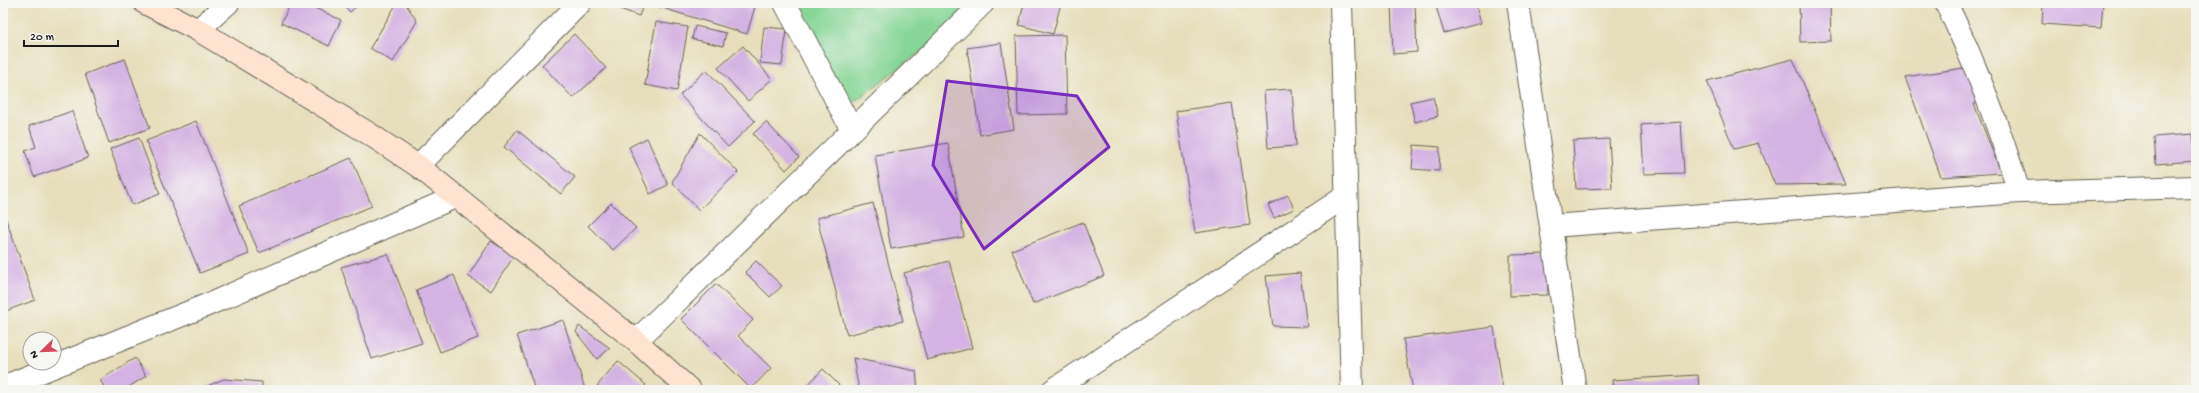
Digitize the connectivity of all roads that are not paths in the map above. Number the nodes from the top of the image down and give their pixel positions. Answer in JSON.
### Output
{"nodes":[{"id":1,"x":145,"y":3,"type":"edge"},
{"id":2,"x":228,"y":3,"type":"edge"},
{"id":3,"x":580,"y":3,"type":"edge"},
{"id":4,"x":785,"y":3,"type":"edge"},
{"id":5,"x":983,"y":3,"type":"edge"},
{"id":6,"x":1341,"y":3,"type":"edge"},
{"id":7,"x":1518,"y":3,"type":"edge"},
{"id":8,"x":1946,"y":3,"type":"edge"},
{"id":9,"x":198,"y":30,"type":"junction"},
{"id":10,"x":852,"y":130,"type":"junction"},
{"id":11,"x":418,"y":166,"type":"junction"},
{"id":12,"x":2196,"y":187,"type":"edge"},
{"id":13,"x":2019,"y":192,"type":"junction"},
{"id":14,"x":1346,"y":196,"type":"junction"},
{"id":15,"x":455,"y":197,"type":"junction"},
{"id":16,"x":1551,"y":226,"type":"junction"},
{"id":17,"x":636,"y":341,"type":"junction"},
{"id":18,"x":3,"y":387,"type":"edge"},
{"id":19,"x":690,"y":390,"type":"edge"},
{"id":20,"x":1052,"y":390,"type":"edge"},
{"id":21,"x":1352,"y":390,"type":"edge"},
{"id":22,"x":1575,"y":390,"type":"edge"}],
"edges":[{"from":1,"to":9,"type":"street"},
{"from":2,"to":9,"type":"street"},
{"from":3,"to":11,"type":"street"},
{"from":4,"to":10,"type":"street"},
{"from":5,"to":10,"type":"street"},
{"from":6,"to":14,"type":"street"},
{"from":7,"to":16,"type":"street"},
{"from":8,"to":13,"type":"street"},
{"from":9,"to":11,"type":"street"},
{"from":10,"to":17,"type":"street"},
{"from":11,"to":15,"type":"street"},
{"from":12,"to":13,"type":"street"},
{"from":13,"to":16,"type":"street"},
{"from":14,"to":20,"type":"street"},
{"from":14,"to":21,"type":"street"},
{"from":15,"to":17,"type":"street"},
{"from":15,"to":18,"type":"street"},
{"from":16,"to":22,"type":"street"},
{"from":17,"to":19,"type":"street"}]}
